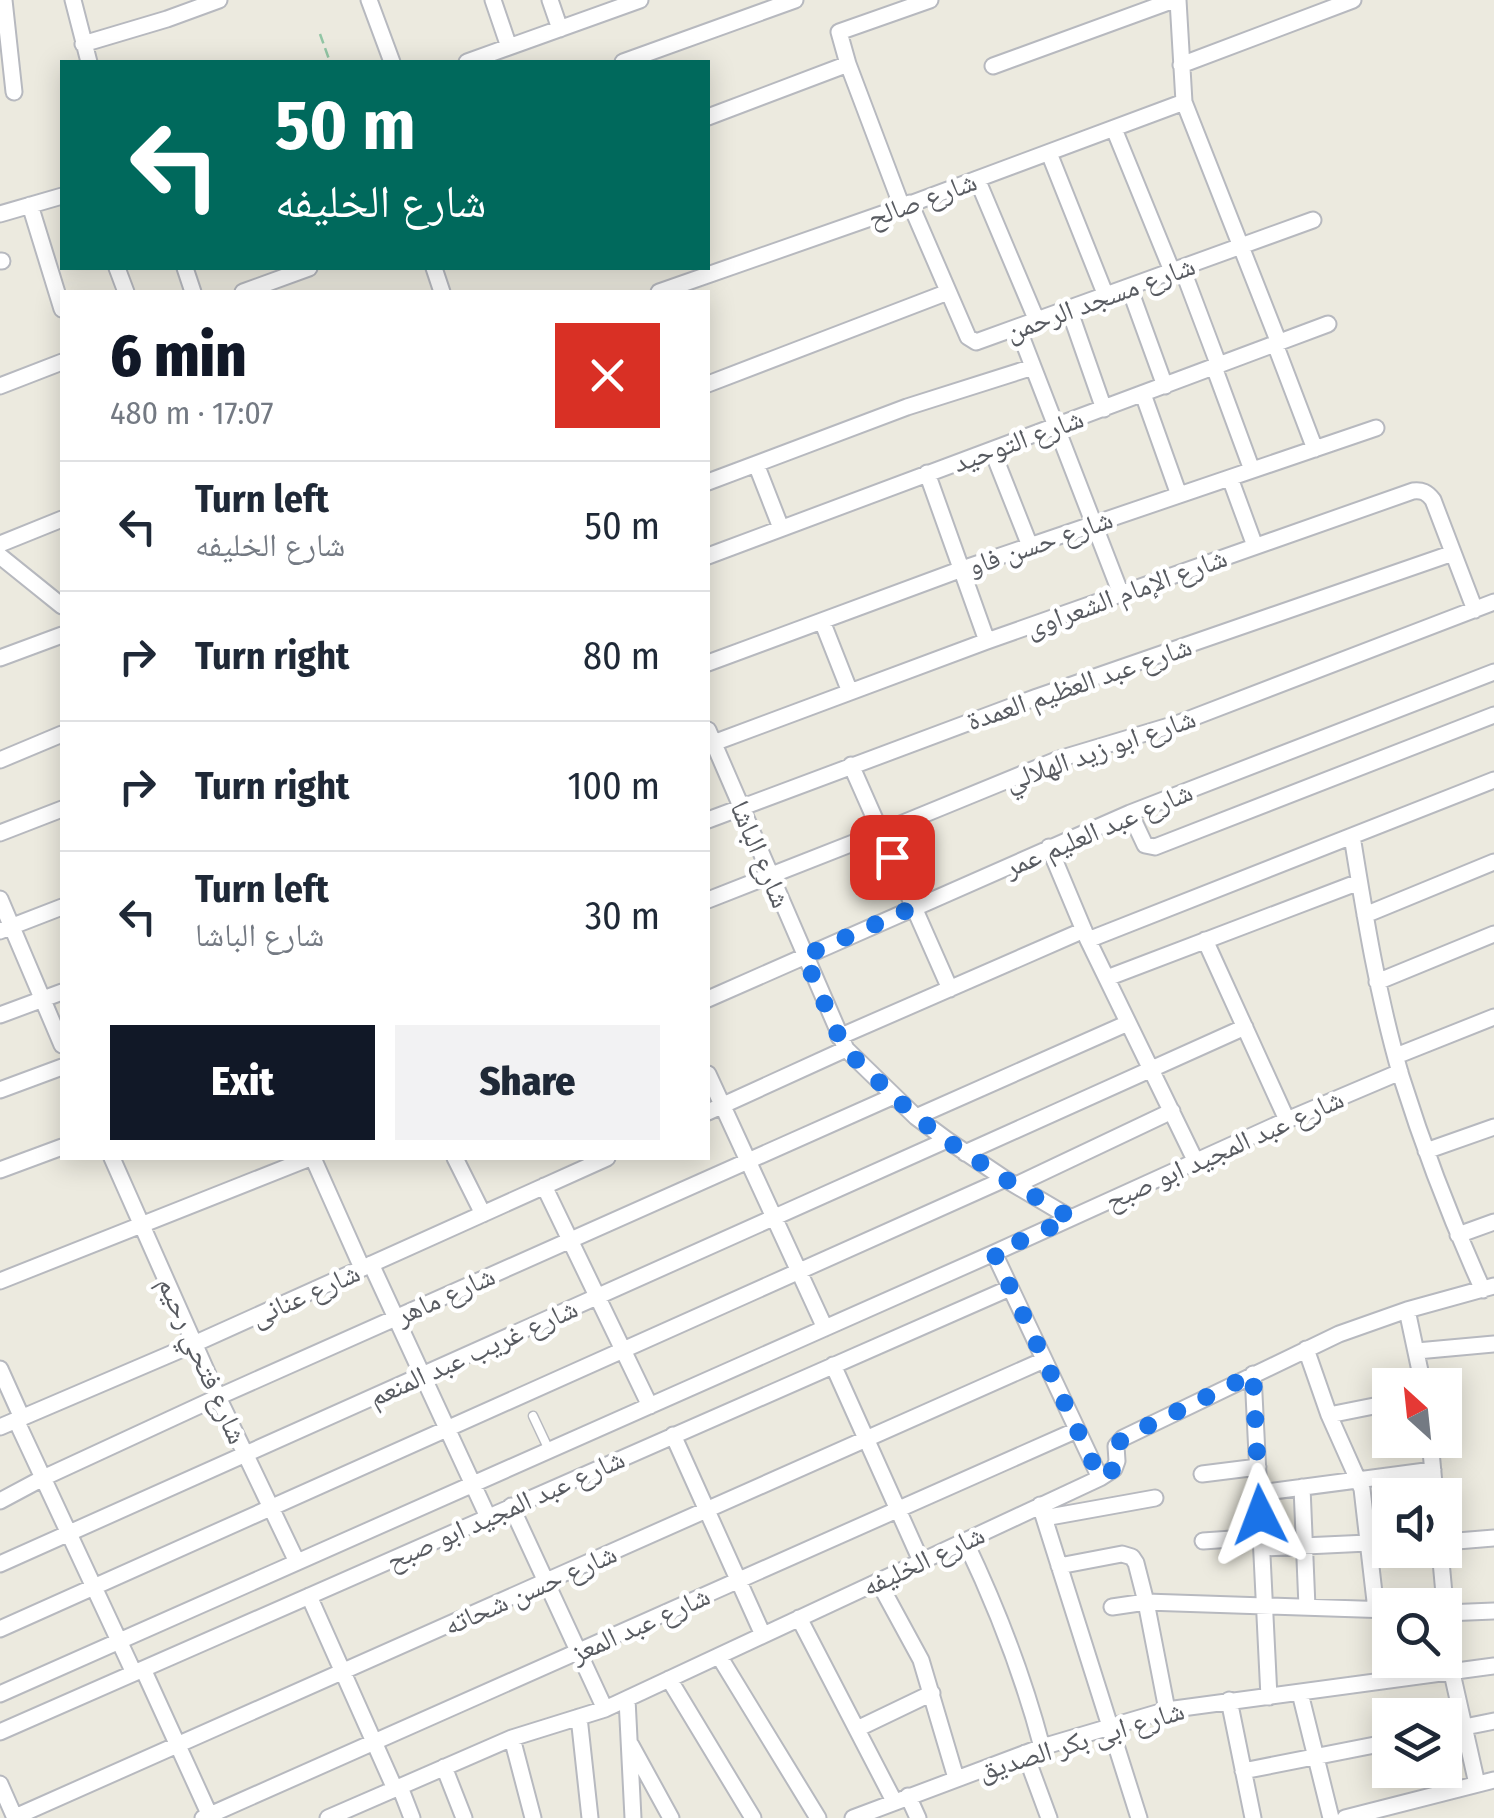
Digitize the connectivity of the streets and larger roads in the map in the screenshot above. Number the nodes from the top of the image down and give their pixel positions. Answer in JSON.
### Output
{"nodes":[{"id":1,"x":4,"y":0,"type":"edge"},
{"id":2,"x":72,"y":0,"type":"edge"},
{"id":3,"x":219,"y":0,"type":"edge"},
{"id":4,"x":369,"y":0,"type":"edge"},
{"id":5,"x":493,"y":0,"type":"edge"},
{"id":6,"x":550,"y":0,"type":"edge"},
{"id":7,"x":640,"y":0,"type":"edge"},
{"id":8,"x":795,"y":0,"type":"edge"},
{"id":9,"x":930,"y":0,"type":"edge"},
{"id":10,"x":1176,"y":0,"type":"edge"},
{"id":11,"x":1353,"y":0,"type":"edge"},
{"id":12,"x":560,"y":29,"type":"junction"},
{"id":13,"x":84,"y":44,"type":"junction"},
{"id":14,"x":508,"y":47,"type":"junction"},
{"id":15,"x":88,"y":60,"type":"edge"},
{"id":16,"x":391,"y":60,"type":"edge"},
{"id":17,"x":472,"y":60,"type":"edge"},
{"id":18,"x":628,"y":60,"type":"edge"},
{"id":19,"x":848,"y":64,"type":"junction"},
{"id":20,"x":1181,"y":65,"type":"junction"},
{"id":21,"x":993,"y":66,"type":"dead end"},
{"id":22,"x":14,"y":92,"type":"dead end"},
{"id":23,"x":1184,"y":102,"type":"junction"},
{"id":24,"x":710,"y":116,"type":"edge"},
{"id":25,"x":1114,"y":129,"type":"junction"},
{"id":26,"x":1049,"y":153,"type":"junction"},
{"id":27,"x":977,"y":179,"type":"junction"},
{"id":28,"x":60,"y":197,"type":"edge"},
{"id":29,"x":30,"y":205,"type":"junction"},
{"id":30,"x":906,"y":205,"type":"junction"},
{"id":31,"x":0,"y":214,"type":"edge"},
{"id":32,"x":1314,"y":220,"type":"dead end"},
{"id":33,"x":1241,"y":246,"type":"junction"},
{"id":34,"x":257,"y":270,"type":"edge"},
{"id":35,"x":304,"y":270,"type":"edge"},
{"id":36,"x":1177,"y":270,"type":"junction"},
{"id":37,"x":262,"y":286,"type":"junction"},
{"id":38,"x":1129,"y":287,"type":"junction"},
{"id":39,"x":250,"y":290,"type":"edge"},
{"id":40,"x":665,"y":290,"type":"edge"},
{"id":41,"x":948,"y":292,"type":"junction"},
{"id":42,"x":1106,"y":296,"type":"junction"},
{"id":43,"x":60,"y":303,"type":"edge"},
{"id":44,"x":1069,"y":309,"type":"junction"},
{"id":45,"x":1037,"y":320,"type":"junction"},
{"id":46,"x":1328,"y":324,"type":"dead end"},
{"id":47,"x":1018,"y":328,"type":"junction"},
{"id":48,"x":1277,"y":343,"type":"junction"},
{"id":49,"x":60,"y":363,"type":"edge"},
{"id":50,"x":1216,"y":366,"type":"junction"},
{"id":51,"x":1033,"y":367,"type":"junction"},
{"id":52,"x":710,"y":383,"type":"edge"},
{"id":53,"x":0,"y":386,"type":"edge"},
{"id":54,"x":1165,"y":386,"type":"junction"},
{"id":55,"x":1143,"y":394,"type":"junction"},
{"id":56,"x":1104,"y":408,"type":"junction"},
{"id":57,"x":1056,"y":426,"type":"junction"},
{"id":58,"x":1376,"y":428,"type":"dead end"},
{"id":59,"x":1315,"y":449,"type":"junction"},
{"id":60,"x":992,"y":450,"type":"junction"},
{"id":61,"x":756,"y":464,"type":"junction"},
{"id":62,"x":1252,"y":470,"type":"junction"},
{"id":63,"x":927,"y":473,"type":"junction"},
{"id":64,"x":1230,"y":478,"type":"junction"},
{"id":65,"x":710,"y":481,"type":"edge"},
{"id":66,"x":1179,"y":495,"type":"junction"},
{"id":67,"x":60,"y":520,"type":"edge"},
{"id":68,"x":1094,"y":524,"type":"junction"},
{"id":69,"x":781,"y":528,"type":"junction"},
{"id":70,"x":0,"y":544,"type":"edge"},
{"id":71,"x":1030,"y":546,"type":"junction"},
{"id":72,"x":1255,"y":546,"type":"junction"},
{"id":73,"x":1453,"y":553,"type":"junction"},
{"id":74,"x":710,"y":555,"type":"edge"},
{"id":75,"x":0,"y":556,"type":"edge"},
{"id":76,"x":962,"y":569,"type":"junction"},
{"id":77,"x":1120,"y":594,"type":"junction"},
{"id":78,"x":1494,"y":602,"type":"edge"},
{"id":79,"x":60,"y":604,"type":"edge"},
{"id":80,"x":1474,"y":610,"type":"junction"},
{"id":81,"x":822,"y":620,"type":"junction"},
{"id":82,"x":60,"y":636,"type":"edge"},
{"id":83,"x":987,"y":641,"type":"junction"},
{"id":84,"x":0,"y":658,"type":"edge"},
{"id":85,"x":710,"y":661,"type":"edge"},
{"id":86,"x":1494,"y":672,"type":"edge"},
{"id":87,"x":850,"y":692,"type":"junction"},
{"id":88,"x":1494,"y":715,"type":"edge"},
{"id":89,"x":60,"y":735,"type":"edge"},
{"id":90,"x":710,"y":739,"type":"edge"},
{"id":91,"x":710,"y":741,"type":"edge"},
{"id":92,"x":0,"y":760,"type":"edge"},
{"id":93,"x":851,"y":765,"type":"junction"},
{"id":94,"x":1494,"y":780,"type":"edge"},
{"id":95,"x":741,"y":807,"type":"junction"},
{"id":96,"x":60,"y":810,"type":"edge"},
{"id":97,"x":1130,"y":813,"type":"junction"},
{"id":98,"x":710,"y":819,"type":"edge"},
{"id":99,"x":881,"y":832,"type":"junction"},
{"id":100,"x":0,"y":833,"type":"edge"},
{"id":101,"x":1352,"y":836,"type":"junction"},
{"id":102,"x":1049,"y":847,"type":"junction"},
{"id":103,"x":1494,"y":862,"type":"edge"},
{"id":104,"x":770,"y":876,"type":"junction"},
{"id":105,"x":1359,"y":882,"type":"junction"},
{"id":106,"x":0,"y":899,"type":"edge"},
{"id":107,"x":710,"y":899,"type":"edge"},
{"id":108,"x":914,"y":907,"type":"junction"},
{"id":109,"x":60,"y":908,"type":"edge"},
{"id":110,"x":1364,"y":916,"type":"junction"},
{"id":111,"x":6,"y":929,"type":"edge"},
{"id":112,"x":1494,"y":934,"type":"edge"},
{"id":113,"x":1086,"y":935,"type":"junction"},
{"id":114,"x":1206,"y":940,"type":"junction"},
{"id":115,"x":804,"y":956,"type":"junction"},
{"id":116,"x":1106,"y":978,"type":"junction"},
{"id":117,"x":1378,"y":982,"type":"junction"},
{"id":118,"x":950,"y":989,"type":"junction"},
{"id":119,"x":60,"y":993,"type":"edge"},
{"id":120,"x":710,"y":998,"type":"edge"},
{"id":121,"x":43,"y":1000,"type":"junction"},
{"id":122,"x":0,"y":1015,"type":"edge"},
{"id":123,"x":1494,"y":1017,"type":"edge"},
{"id":124,"x":1128,"y":1023,"type":"junction"},
{"id":125,"x":1245,"y":1027,"type":"junction"},
{"id":126,"x":60,"y":1040,"type":"edge"},
{"id":127,"x":843,"y":1043,"type":"junction"},
{"id":128,"x":1398,"y":1064,"type":"junction"},
{"id":129,"x":60,"y":1068,"type":"edge"},
{"id":130,"x":1151,"y":1069,"type":"junction"},
{"id":131,"x":710,"y":1084,"type":"edge"},
{"id":132,"x":0,"y":1090,"type":"edge"},
{"id":133,"x":894,"y":1096,"type":"junction"},
{"id":134,"x":715,"y":1109,"type":"edge"},
{"id":135,"x":1172,"y":1111,"type":"junction"},
{"id":136,"x":916,"y":1117,"type":"junction"},
{"id":137,"x":1287,"y":1120,"type":"junction"},
{"id":138,"x":1494,"y":1127,"type":"edge"},
{"id":139,"x":946,"y":1140,"type":"junction"},
{"id":140,"x":60,"y":1148,"type":"edge"},
{"id":141,"x":1426,"y":1152,"type":"junction"},
{"id":142,"x":966,"y":1153,"type":"junction"},
{"id":143,"x":113,"y":1160,"type":"edge"},
{"id":144,"x":307,"y":1160,"type":"edge"},
{"id":145,"x":313,"y":1160,"type":"edge"},
{"id":146,"x":457,"y":1160,"type":"edge"},
{"id":147,"x":598,"y":1160,"type":"edge"},
{"id":148,"x":748,"y":1161,"type":"junction"},
{"id":149,"x":1196,"y":1162,"type":"junction"},
{"id":150,"x":0,"y":1170,"type":"edge"},
{"id":151,"x":1011,"y":1182,"type":"junction"},
{"id":152,"x":544,"y":1186,"type":"junction"},
{"id":153,"x":483,"y":1214,"type":"junction"},
{"id":154,"x":774,"y":1217,"type":"junction"},
{"id":155,"x":1071,"y":1218,"type":"junction"},
{"id":156,"x":1494,"y":1222,"type":"edge"},
{"id":157,"x":142,"y":1225,"type":"junction"},
{"id":158,"x":1458,"y":1235,"type":"junction"},
{"id":159,"x":570,"y":1240,"type":"junction"},
{"id":160,"x":994,"y":1253,"type":"junction"},
{"id":161,"x":367,"y":1266,"type":"junction"},
{"id":162,"x":799,"y":1272,"type":"junction"},
{"id":163,"x":0,"y":1282,"type":"edge"},
{"id":164,"x":1010,"y":1288,"type":"junction"},
{"id":165,"x":1488,"y":1288,"type":"edge"},
{"id":166,"x":597,"y":1296,"type":"junction"},
{"id":167,"x":1407,"y":1310,"type":"junction"},
{"id":168,"x":396,"y":1318,"type":"junction"},
{"id":169,"x":825,"y":1328,"type":"junction"},
{"id":170,"x":194,"y":1344,"type":"junction"},
{"id":171,"x":1494,"y":1344,"type":"edge"},
{"id":172,"x":1306,"y":1349,"type":"junction"},
{"id":173,"x":623,"y":1350,"type":"junction"},
{"id":174,"x":1418,"y":1351,"type":"junction"},
{"id":175,"x":1044,"y":1360,"type":"junction"},
{"id":176,"x":832,"y":1366,"type":"junction"},
{"id":177,"x":1421,"y":1368,"type":"edge"},
{"id":178,"x":0,"y":1369,"type":"edge"},
{"id":179,"x":422,"y":1374,"type":"junction"},
{"id":180,"x":1253,"y":1374,"type":"junction"},
{"id":181,"x":218,"y":1397,"type":"junction"},
{"id":182,"x":650,"y":1406,"type":"junction"},
{"id":183,"x":1372,"y":1407,"type":"edge"},
{"id":184,"x":1329,"y":1416,"type":"junction"},
{"id":185,"x":12,"y":1421,"type":"edge"},
{"id":186,"x":447,"y":1429,"type":"junction"},
{"id":187,"x":1077,"y":1430,"type":"junction"},
{"id":188,"x":673,"y":1435,"type":"junction"},
{"id":189,"x":866,"y":1440,"type":"junction"},
{"id":190,"x":246,"y":1454,"type":"junction"},
{"id":191,"x":1432,"y":1458,"type":"edge"},
{"id":192,"x":1258,"y":1467,"type":"junction"},
{"id":193,"x":1433,"y":1470,"type":"junction"},
{"id":194,"x":1202,"y":1474,"type":"dead end"},
{"id":195,"x":43,"y":1478,"type":"junction"},
{"id":196,"x":1100,"y":1478,"type":"junction"},
{"id":197,"x":1434,"y":1478,"type":"edge"},
{"id":198,"x":1359,"y":1480,"type":"junction"},
{"id":199,"x":473,"y":1484,"type":"junction"},
{"id":200,"x":1302,"y":1488,"type":"junction"},
{"id":201,"x":1259,"y":1493,"type":"junction"},
{"id":202,"x":1155,"y":1498,"type":"dead end"},
{"id":203,"x":0,"y":1501,"type":"edge"},
{"id":204,"x":512,"y":1506,"type":"junction"},
{"id":205,"x":271,"y":1507,"type":"junction"},
{"id":206,"x":898,"y":1509,"type":"junction"},
{"id":207,"x":707,"y":1510,"type":"junction"},
{"id":208,"x":1042,"y":1512,"type":"junction"},
{"id":209,"x":488,"y":1517,"type":"junction"},
{"id":210,"x":68,"y":1533,"type":"junction"},
{"id":211,"x":1494,"y":1538,"type":"edge"},
{"id":212,"x":966,"y":1540,"type":"junction"},
{"id":213,"x":1203,"y":1541,"type":"dead end"},
{"id":214,"x":1462,"y":1541,"type":"edge"},
{"id":215,"x":1261,"y":1542,"type":"junction"},
{"id":216,"x":1368,"y":1543,"type":"junction"},
{"id":217,"x":1304,"y":1546,"type":"junction"},
{"id":218,"x":921,"y":1561,"type":"junction"},
{"id":219,"x":297,"y":1562,"type":"junction"},
{"id":220,"x":0,"y":1564,"type":"edge"},
{"id":221,"x":1059,"y":1566,"type":"junction"},
{"id":222,"x":738,"y":1580,"type":"junction"},
{"id":223,"x":546,"y":1581,"type":"junction"},
{"id":224,"x":878,"y":1581,"type":"junction"},
{"id":225,"x":94,"y":1587,"type":"junction"},
{"id":226,"x":1378,"y":1588,"type":"edge"},
{"id":227,"x":309,"y":1596,"type":"junction"},
{"id":228,"x":1146,"y":1602,"type":"junction"},
{"id":229,"x":1264,"y":1605,"type":"junction"},
{"id":230,"x":1112,"y":1607,"type":"dead end"},
{"id":231,"x":1307,"y":1607,"type":"junction"},
{"id":232,"x":1372,"y":1610,"type":"edge"},
{"id":233,"x":1462,"y":1610,"type":"edge"},
{"id":234,"x":1494,"y":1611,"type":"edge"},
{"id":235,"x":799,"y":1618,"type":"junction"},
{"id":236,"x":0,"y":1628,"type":"edge"},
{"id":237,"x":764,"y":1635,"type":"junction"},
{"id":238,"x":119,"y":1641,"type":"junction"},
{"id":239,"x":578,"y":1651,"type":"junction"},
{"id":240,"x":720,"y":1656,"type":"junction"},
{"id":241,"x":1494,"y":1666,"type":"edge"},
{"id":242,"x":138,"y":1671,"type":"junction"},
{"id":243,"x":1462,"y":1671,"type":"edge"},
{"id":244,"x":343,"y":1672,"type":"junction"},
{"id":245,"x":1414,"y":1678,"type":"edge"},
{"id":246,"x":1453,"y":1678,"type":"edge"},
{"id":247,"x":669,"y":1680,"type":"junction"},
{"id":248,"x":932,"y":1693,"type":"junction"},
{"id":249,"x":1300,"y":1693,"type":"junction"},
{"id":250,"x":0,"y":1694,"type":"edge"},
{"id":251,"x":1269,"y":1697,"type":"junction"},
{"id":252,"x":628,"y":1699,"type":"junction"},
{"id":253,"x":1229,"y":1700,"type":"junction"},
{"id":254,"x":605,"y":1709,"type":"junction"},
{"id":255,"x":1168,"y":1710,"type":"junction"},
{"id":256,"x":578,"y":1717,"type":"junction"},
{"id":257,"x":1494,"y":1721,"type":"edge"},
{"id":258,"x":1108,"y":1726,"type":"junction"},
{"id":259,"x":1465,"y":1727,"type":"junction"},
{"id":260,"x":1462,"y":1728,"type":"edge"},
{"id":261,"x":857,"y":1729,"type":"junction"},
{"id":262,"x":0,"y":1732,"type":"edge"},
{"id":263,"x":512,"y":1738,"type":"junction"},
{"id":264,"x":374,"y":1742,"type":"junction"},
{"id":265,"x":629,"y":1742,"type":"junction"},
{"id":266,"x":178,"y":1745,"type":"junction"},
{"id":267,"x":1372,"y":1745,"type":"edge"},
{"id":268,"x":1042,"y":1747,"type":"junction"},
{"id":269,"x":1024,"y":1753,"type":"junction"},
{"id":270,"x":1315,"y":1756,"type":"junction"},
{"id":271,"x":444,"y":1767,"type":"junction"},
{"id":272,"x":1243,"y":1770,"type":"junction"},
{"id":273,"x":956,"y":1778,"type":"junction"},
{"id":274,"x":1494,"y":1780,"type":"edge"},
{"id":275,"x":0,"y":1784,"type":"edge"},
{"id":276,"x":1476,"y":1784,"type":"junction"},
{"id":277,"x":397,"y":1788,"type":"junction"},
{"id":278,"x":901,"y":1799,"type":"junction"},
{"id":279,"x":208,"y":1817,"type":"edge"},
{"id":280,"x":15,"y":1818,"type":"edge"},
{"id":281,"x":328,"y":1818,"type":"edge"},
{"id":282,"x":412,"y":1818,"type":"edge"},
{"id":283,"x":464,"y":1818,"type":"edge"},
{"id":284,"x":533,"y":1818,"type":"edge"},
{"id":285,"x":590,"y":1818,"type":"edge"},
{"id":286,"x":633,"y":1818,"type":"edge"},
{"id":287,"x":671,"y":1818,"type":"edge"},
{"id":288,"x":753,"y":1818,"type":"edge"},
{"id":289,"x":818,"y":1818,"type":"edge"},
{"id":290,"x":853,"y":1818,"type":"edge"},
{"id":291,"x":918,"y":1818,"type":"edge"},
{"id":292,"x":1050,"y":1818,"type":"edge"},
{"id":293,"x":1139,"y":1818,"type":"edge"},
{"id":294,"x":1253,"y":1818,"type":"edge"},
{"id":295,"x":1330,"y":1818,"type":"edge"},
{"id":296,"x":1344,"y":1818,"type":"edge"}],
"edges":[{"from":1,"to":22,"type":"street"},
{"from":2,"to":13,"type":"street"},
{"from":3,"to":13,"type":"street"},
{"from":4,"to":16,"type":"street"},
{"from":5,"to":14,"type":"street"},
{"from":6,"to":12,"type":"street"},
{"from":7,"to":12,"type":"street"},
{"from":8,"to":18,"type":"street"},
{"from":9,"to":19,"type":"street"},
{"from":10,"to":20,"type":"street"},
{"from":10,"to":21,"type":"street"},
{"from":11,"to":20,"type":"street"},
{"from":12,"to":14,"type":"street"},
{"from":13,"to":15,"type":"street"},
{"from":14,"to":17,"type":"street"},
{"from":19,"to":24,"type":"street"},
{"from":19,"to":30,"type":"street","name":"شارع مسجد الرحمن"},
{"from":20,"to":23,"type":"street"},
{"from":23,"to":25,"type":"street","name":"شارع صالح"},
{"from":23,"to":33,"type":"street"},
{"from":25,"to":26,"type":"street","name":"شارع صالح"},
{"from":25,"to":36,"type":"street"},
{"from":26,"to":27,"type":"street","name":"شارع صالح"},
{"from":26,"to":42,"type":"street"},
{"from":27,"to":30,"type":"street","name":"شارع صالح"},
{"from":27,"to":45,"type":"street"},
{"from":28,"to":29,"type":"street"},
{"from":29,"to":31,"type":"street"},
{"from":29,"to":43,"type":"street"},
{"from":30,"to":40,"type":"street","name":"شارع صالح"},
{"from":30,"to":41,"type":"street","name":"شارع مسجد الرحمن"},
{"from":32,"to":33,"type":"street","name":"شارع مسجد الرحمن"},
{"from":33,"to":36,"type":"street","name":"شارع مسجد الرحمن"},
{"from":33,"to":48,"type":"street"},
{"from":34,"to":37,"type":"street"},
{"from":35,"to":37,"type":"street"},
{"from":36,"to":38,"type":"street","name":"شارع مسجد الرحمن"},
{"from":36,"to":50,"type":"street"},
{"from":37,"to":39,"type":"street"},
{"from":38,"to":42,"type":"street","name":"شارع مسجد الرحمن"},
{"from":38,"to":54,"type":"street"},
{"from":41,"to":47,"type":"street","name":"شارع مسجد الرحمن"},
{"from":41,"to":52,"type":"street"},
{"from":42,"to":44,"type":"street","name":"شارع مسجد الرحمن"},
{"from":44,"to":45,"type":"street","name":"شارع مسجد الرحمن"},
{"from":44,"to":56,"type":"street"},
{"from":45,"to":47,"type":"street","name":"شارع مسجد الرحمن"},
{"from":46,"to":48,"type":"street","name":"شارع التوحيد"},
{"from":47,"to":51,"type":"street"},
{"from":48,"to":50,"type":"street","name":"شارع التوحيد"},
{"from":48,"to":59,"type":"street"},
{"from":49,"to":53,"type":"street"},
{"from":50,"to":54,"type":"street","name":"شارع التوحيد"},
{"from":50,"to":62,"type":"street"},
{"from":51,"to":57,"type":"street"},
{"from":51,"to":61,"type":"street"},
{"from":54,"to":55,"type":"street","name":"شارع التوحيد"},
{"from":55,"to":56,"type":"street","name":"شارع التوحيد"},
{"from":55,"to":66,"type":"street"},
{"from":56,"to":57,"type":"street","name":"شارع التوحيد"},
{"from":57,"to":60,"type":"street","name":"شارع التوحيد"},
{"from":57,"to":68,"type":"street"},
{"from":58,"to":59,"type":"street","name":"شارع حسن فاو"},
{"from":59,"to":62,"type":"street","name":"شارع حسن فاو"},
{"from":60,"to":63,"type":"street","name":"شارع التوحيد"},
{"from":60,"to":71,"type":"street"},
{"from":61,"to":65,"type":"street"},
{"from":61,"to":69,"type":"street"},
{"from":62,"to":64,"type":"street","name":"شارع حسن فاو"},
{"from":63,"to":69,"type":"street","name":"شارع التوحيد"},
{"from":63,"to":76,"type":"street"},
{"from":64,"to":66,"type":"street","name":"شارع حسن فاو"},
{"from":64,"to":72,"type":"street"},
{"from":66,"to":68,"type":"street","name":"شارع حسن فاو"},
{"from":67,"to":70,"type":"street"},
{"from":68,"to":71,"type":"street","name":"شارع حسن فاو"},
{"from":68,"to":77,"type":"street"},
{"from":69,"to":74,"type":"street","name":"شارع التوحيد"},
{"from":71,"to":76,"type":"street","name":"شارع حسن فاو"},
{"from":72,"to":73,"type":"street","name":"شارع الإمام الشعراوى"},
{"from":72,"to":77,"type":"street","name":"شارع الإمام الشعراوى"},
{"from":73,"to":80,"type":"street","name":"شارع الإمام الشعراوى"},
{"from":73,"to":93,"type":"street","name":"شارع عبد العظيم العمدة"},
{"from":75,"to":79,"type":"street"},
{"from":76,"to":81,"type":"street","name":"شارع حسن فاو"},
{"from":76,"to":83,"type":"street"},
{"from":77,"to":83,"type":"street","name":"شارع الإمام الشعراوى"},
{"from":78,"to":80,"type":"street","name":"شارع ابو زيد الهلالي"},
{"from":80,"to":99,"type":"street","name":"شارع ابو زيد الهلالي"},
{"from":81,"to":85,"type":"street","name":"شارع حسن فاو"},
{"from":81,"to":87,"type":"street"},
{"from":82,"to":84,"type":"street"},
{"from":83,"to":87,"type":"street","name":"شارع الإمام الشعراوى"},
{"from":86,"to":97,"type":"street","name":"شارع عبد العليم عمر"},
{"from":87,"to":90,"type":"street","name":"شارع الإمام الشعراوى"},
{"from":88,"to":97,"type":"street"},
{"from":89,"to":92,"type":"street"},
{"from":91,"to":95,"type":"street","name":"شارع الباشا"},
{"from":93,"to":95,"type":"street","name":"شارع عبد العظيم العمدة"},
{"from":93,"to":99,"type":"street"},
{"from":94,"to":101,"type":"street"},
{"from":95,"to":98,"type":"street","name":"شارع عبد العظيم العمدة"},
{"from":95,"to":104,"type":"street","name":"شارع الباشا"},
{"from":96,"to":100,"type":"street"},
{"from":97,"to":102,"type":"street","name":"شارع عبد العليم عمر"},
{"from":99,"to":104,"type":"street","name":"شارع ابو زيد الهلالي"},
{"from":99,"to":108,"type":"street"},
{"from":101,"to":105,"type":"street"},
{"from":101,"to":113,"type":"street"},
{"from":102,"to":108,"type":"street","name":"شارع عبد العليم عمر"},
{"from":102,"to":113,"type":"street"},
{"from":103,"to":110,"type":"street"},
{"from":104,"to":107,"type":"street","name":"شارع ابو زيد الهلالي"},
{"from":104,"to":115,"type":"street","name":"شارع الباشا"},
{"from":105,"to":110,"type":"street"},
{"from":105,"to":114,"type":"street"},
{"from":106,"to":111,"type":"street"},
{"from":108,"to":115,"type":"street","name":"شارع عبد العليم عمر"},
{"from":108,"to":118,"type":"street"},
{"from":109,"to":111,"type":"street"},
{"from":110,"to":117,"type":"street"},
{"from":111,"to":121,"type":"street"},
{"from":112,"to":117,"type":"street"},
{"from":113,"to":116,"type":"street"},
{"from":113,"to":118,"type":"street"},
{"from":114,"to":116,"type":"street"},
{"from":114,"to":125,"type":"street"},
{"from":115,"to":120,"type":"street","name":"شارع عبد العليم عمر"},
{"from":115,"to":127,"type":"street","name":"شارع الباشا"},
{"from":116,"to":124,"type":"street"},
{"from":117,"to":128,"type":"street"},
{"from":118,"to":127,"type":"street"},
{"from":119,"to":121,"type":"street"},
{"from":121,"to":122,"type":"street"},
{"from":121,"to":126,"type":"street"},
{"from":123,"to":128,"type":"street","name":"شارع عبد المجيد ابو صبح"},
{"from":124,"to":130,"type":"street"},
{"from":124,"to":136,"type":"street"},
{"from":125,"to":130,"type":"street"},
{"from":125,"to":137,"type":"street"},
{"from":127,"to":133,"type":"street","name":"شارع الباشا"},
{"from":127,"to":134,"type":"street"},
{"from":128,"to":137,"type":"street","name":"شارع عبد المجيد ابو صبح"},
{"from":128,"to":141,"type":"street"},
{"from":129,"to":132,"type":"street"},
{"from":130,"to":135,"type":"street"},
{"from":130,"to":142,"type":"street"},
{"from":131,"to":134,"type":"street"},
{"from":133,"to":136,"type":"street","name":"شارع الباشا"},
{"from":133,"to":148,"type":"street","name":"شارع ماهر"},
{"from":134,"to":148,"type":"street"},
{"from":135,"to":149,"type":"street"},
{"from":135,"to":151,"type":"street"},
{"from":136,"to":139,"type":"street","name":"شارع الباشا"},
{"from":137,"to":149,"type":"street","name":"شارع عبد المجيد ابو صبح"},
{"from":138,"to":141,"type":"street"},
{"from":139,"to":142,"type":"street","name":"شارع الباشا"},
{"from":139,"to":154,"type":"street","name":"شارع غريب عبد المنعم"},
{"from":140,"to":150,"type":"street"},
{"from":141,"to":158,"type":"street"},
{"from":142,"to":151,"type":"street","name":"شارع الباشا"},
{"from":143,"to":157,"type":"street","name":"شارع فتحي رحيم"},
{"from":144,"to":157,"type":"street"},
{"from":145,"to":161,"type":"street"},
{"from":146,"to":153,"type":"street"},
{"from":147,"to":152,"type":"street","name":"شارع عنانى"},
{"from":148,"to":154,"type":"street"},
{"from":148,"to":159,"type":"street","name":"شارع ماهر"},
{"from":149,"to":155,"type":"street","name":"شارع عبد المجيد ابو صبح"},
{"from":151,"to":155,"type":"street","name":"شارع الباشا"},
{"from":151,"to":162,"type":"street"},
{"from":152,"to":153,"type":"street","name":"شارع عنانى"},
{"from":152,"to":159,"type":"street"},
{"from":153,"to":161,"type":"street","name":"شارع عنانى"},
{"from":154,"to":162,"type":"street"},
{"from":154,"to":166,"type":"street","name":"شارع غريب عبد المنعم"},
{"from":155,"to":160,"type":"street","name":"شارع عبد المجيد ابو صبح"},
{"from":156,"to":158,"type":"street"},
{"from":157,"to":163,"type":"street"},
{"from":157,"to":170,"type":"street","name":"شارع فتحي رحيم"},
{"from":158,"to":165,"type":"street"},
{"from":159,"to":166,"type":"street"},
{"from":159,"to":168,"type":"street","name":"شارع ماهر"},
{"from":160,"to":164,"type":"street"},
{"from":160,"to":169,"type":"street","name":"شارع عبد المجيد ابو صبح"},
{"from":161,"to":168,"type":"street"},
{"from":161,"to":170,"type":"street","name":"شارع عنانى"},
{"from":162,"to":169,"type":"street"},
{"from":162,"to":173,"type":"street"},
{"from":164,"to":175,"type":"street"},
{"from":164,"to":176,"type":"street","name":"شارع عبد المجيد ابو صبح"},
{"from":165,"to":167,"type":"street"},
{"from":166,"to":173,"type":"street"},
{"from":166,"to":179,"type":"street","name":"شارع غريب عبد المنعم"},
{"from":167,"to":172,"type":"street"},
{"from":167,"to":174,"type":"street"},
{"from":168,"to":179,"type":"street"},
{"from":168,"to":181,"type":"street","name":"شارع ماهر"},
{"from":169,"to":182,"type":"street","name":"شارع عبد المجيد ابو صبح"},
{"from":170,"to":181,"type":"street","name":"شارع فتحي رحيم"},
{"from":170,"to":185,"type":"street","name":"شارع عنانى"},
{"from":171,"to":174,"type":"street"},
{"from":172,"to":180,"type":"street"},
{"from":172,"to":184,"type":"street"},
{"from":173,"to":182,"type":"street"},
{"from":173,"to":186,"type":"street"},
{"from":174,"to":177,"type":"street"},
{"from":175,"to":187,"type":"street"},
{"from":175,"to":189,"type":"street","name":"شارع حسن شحاته"},
{"from":176,"to":188,"type":"street","name":"شارع عبد المجيد ابو صبح"},
{"from":176,"to":189,"type":"street"},
{"from":178,"to":185,"type":"street"},
{"from":179,"to":186,"type":"street"},
{"from":179,"to":190,"type":"street","name":"شارع غريب عبد المنعم"},
{"from":180,"to":192,"type":"street"},
{"from":180,"to":196,"type":"street"},
{"from":181,"to":190,"type":"street","name":"شارع فتحي رحيم"},
{"from":181,"to":195,"type":"street","name":"شارع ماهر"},
{"from":182,"to":199,"type":"street","name":"شارع عبد المجيد ابو صبح"},
{"from":183,"to":184,"type":"street"},
{"from":184,"to":198,"type":"street"},
{"from":185,"to":195,"type":"street"},
{"from":186,"to":199,"type":"street"},
{"from":186,"to":205,"type":"street"},
{"from":187,"to":196,"type":"street"},
{"from":187,"to":206,"type":"street","name":"شارع عبد المعز"},
{"from":188,"to":204,"type":"street","name":"شارع عبد المجيد ابو صبح"},
{"from":188,"to":207,"type":"street"},
{"from":189,"to":206,"type":"street"},
{"from":189,"to":207,"type":"street","name":"شارع حسن شحاته"},
{"from":190,"to":205,"type":"street","name":"شارع فتحي رحيم"},
{"from":190,"to":210,"type":"street","name":"شارع غريب عبد المنعم"},
{"from":191,"to":193,"type":"street"},
{"from":192,"to":194,"type":"street"},
{"from":192,"to":201,"type":"street"},
{"from":193,"to":197,"type":"street"},
{"from":193,"to":198,"type":"street"},
{"from":195,"to":203,"type":"street","name":"شارع ماهر"},
{"from":195,"to":210,"type":"street"},
{"from":196,"to":208,"type":"street","name":"شارع الخليفه"},
{"from":198,"to":200,"type":"street"},
{"from":198,"to":216,"type":"street"},
{"from":199,"to":209,"type":"street"},
{"from":199,"to":219,"type":"street","name":"شارع عبد المجيد ابو صبح"},
{"from":200,"to":201,"type":"street"},
{"from":200,"to":217,"type":"street"},
{"from":201,"to":215,"type":"street"},
{"from":202,"to":208,"type":"street"},
{"from":204,"to":209,"type":"street","name":"شارع عبد المجيد ابو صبح"},
{"from":204,"to":223,"type":"street"},
{"from":205,"to":219,"type":"street","name":"شارع فتحي رحيم"},
{"from":205,"to":225,"type":"street"},
{"from":206,"to":218,"type":"street"},
{"from":206,"to":222,"type":"street","name":"شارع عبد المعز"},
{"from":207,"to":222,"type":"street"},
{"from":207,"to":223,"type":"street","name":"شارع حسن شحاته"},
{"from":208,"to":212,"type":"street","name":"شارع الخليفه"},
{"from":208,"to":221,"type":"street"},
{"from":209,"to":227,"type":"street","name":"شارع عبد المجيد ابو صبح"},
{"from":210,"to":220,"type":"street","name":"شارع غريب عبد المنعم"},
{"from":210,"to":225,"type":"street"},
{"from":211,"to":214,"type":"street"},
{"from":212,"to":218,"type":"street","name":"شارع الخليفه"},
{"from":212,"to":268,"type":"street"},
{"from":213,"to":215,"type":"street"},
{"from":215,"to":217,"type":"street"},
{"from":215,"to":229,"type":"street"},
{"from":216,"to":217,"type":"street"},
{"from":216,"to":226,"type":"street"},
{"from":217,"to":231,"type":"street"},
{"from":218,"to":224,"type":"street","name":"شارع الخليفه"},
{"from":219,"to":238,"type":"street","name":"شارع عبد المجيد ابو صبح"},
{"from":221,"to":228,"type":"street"},
{"from":221,"to":258,"type":"street"},
{"from":222,"to":237,"type":"street"},
{"from":222,"to":239,"type":"street","name":"شارع عبد المعز"},
{"from":223,"to":239,"type":"street"},
{"from":223,"to":244,"type":"street","name":"شارع حسن شحاته"},
{"from":224,"to":235,"type":"street","name":"شارع الخليفه"},
{"from":224,"to":248,"type":"street"},
{"from":225,"to":236,"type":"street"},
{"from":225,"to":238,"type":"street"},
{"from":227,"to":242,"type":"street","name":"شارع عبد المجيد ابو صبح"},
{"from":227,"to":244,"type":"street"},
{"from":228,"to":229,"type":"street"},
{"from":228,"to":230,"type":"street"},
{"from":228,"to":255,"type":"street"},
{"from":229,"to":231,"type":"street"},
{"from":229,"to":251,"type":"street"},
{"from":231,"to":232,"type":"street"},
{"from":233,"to":234,"type":"street"},
{"from":235,"to":237,"type":"street","name":"شارع الخليفه"},
{"from":235,"to":261,"type":"street"},
{"from":237,"to":240,"type":"street","name":"شارع الخليفه"},
{"from":238,"to":242,"type":"street"},
{"from":238,"to":250,"type":"street","name":"شارع عبد المجيد ابو صبح"},
{"from":239,"to":254,"type":"street"},
{"from":239,"to":264,"type":"street","name":"شارع عبد المعز"},
{"from":240,"to":247,"type":"street","name":"شارع الخليفه"},
{"from":240,"to":289,"type":"street"},
{"from":241,"to":243,"type":"street","name":"شارع ابى بكر الصديق"},
{"from":242,"to":262,"type":"street","name":"شارع عبد المجيد ابو صبح"},
{"from":242,"to":266,"type":"street"},
{"from":244,"to":264,"type":"street"},
{"from":244,"to":266,"type":"street","name":"شارع حسن شحاته"},
{"from":245,"to":249,"type":"street","name":"شارع ابى بكر الصديق"},
{"from":246,"to":259,"type":"street"},
{"from":247,"to":252,"type":"street","name":"شارع الخليفه"},
{"from":247,"to":288,"type":"street"},
{"from":248,"to":261,"type":"street"},
{"from":248,"to":273,"type":"street"},
{"from":249,"to":251,"type":"street","name":"شارع ابى بكر الصديق"},
{"from":249,"to":270,"type":"street"},
{"from":251,"to":253,"type":"street","name":"شارع ابى بكر الصديق"},
{"from":252,"to":254,"type":"street","name":"شارع الخليفه"},
{"from":252,"to":265,"type":"street"},
{"from":253,"to":255,"type":"street","name":"شارع ابى بكر الصديق"},
{"from":253,"to":272,"type":"street"},
{"from":254,"to":256,"type":"street","name":"شارع الخليفه"},
{"from":255,"to":258,"type":"street","name":"شارع ابى بكر الصديق"},
{"from":256,"to":263,"type":"street","name":"شارع الخليفه"},
{"from":256,"to":285,"type":"street"},
{"from":257,"to":259,"type":"street"},
{"from":258,"to":268,"type":"street","name":"شارع ابى بكر الصديق"},
{"from":258,"to":293,"type":"street"},
{"from":259,"to":260,"type":"street"},
{"from":259,"to":276,"type":"street"},
{"from":261,"to":278,"type":"street"},
{"from":263,"to":271,"type":"street","name":"شارع الخليفه"},
{"from":263,"to":284,"type":"street"},
{"from":264,"to":277,"type":"street"},
{"from":264,"to":279,"type":"street","name":"شارع عبد المعز"},
{"from":265,"to":286,"type":"street"},
{"from":265,"to":287,"type":"street"},
{"from":266,"to":279,"type":"street"},
{"from":266,"to":280,"type":"street","name":"شارع حسن شحاته"},
{"from":267,"to":270,"type":"street"},
{"from":268,"to":269,"type":"street","name":"شارع ابى بكر الصديق"},
{"from":269,"to":273,"type":"street","name":"شارع ابى بكر الصديق"},
{"from":269,"to":292,"type":"street"},
{"from":270,"to":272,"type":"street"},
{"from":270,"to":295,"type":"street"},
{"from":271,"to":277,"type":"street","name":"شارع الخليفه"},
{"from":271,"to":283,"type":"street"},
{"from":272,"to":294,"type":"street"},
{"from":273,"to":278,"type":"street","name":"شارع ابى بكر الصديق"},
{"from":274,"to":276,"type":"street"},
{"from":275,"to":280,"type":"street"},
{"from":276,"to":296,"type":"street"},
{"from":277,"to":281,"type":"street","name":"شارع الخليفه"},
{"from":277,"to":282,"type":"street"},
{"from":278,"to":290,"type":"street","name":"شارع ابى بكر الصديق"},
{"from":278,"to":291,"type":"street"}]}
